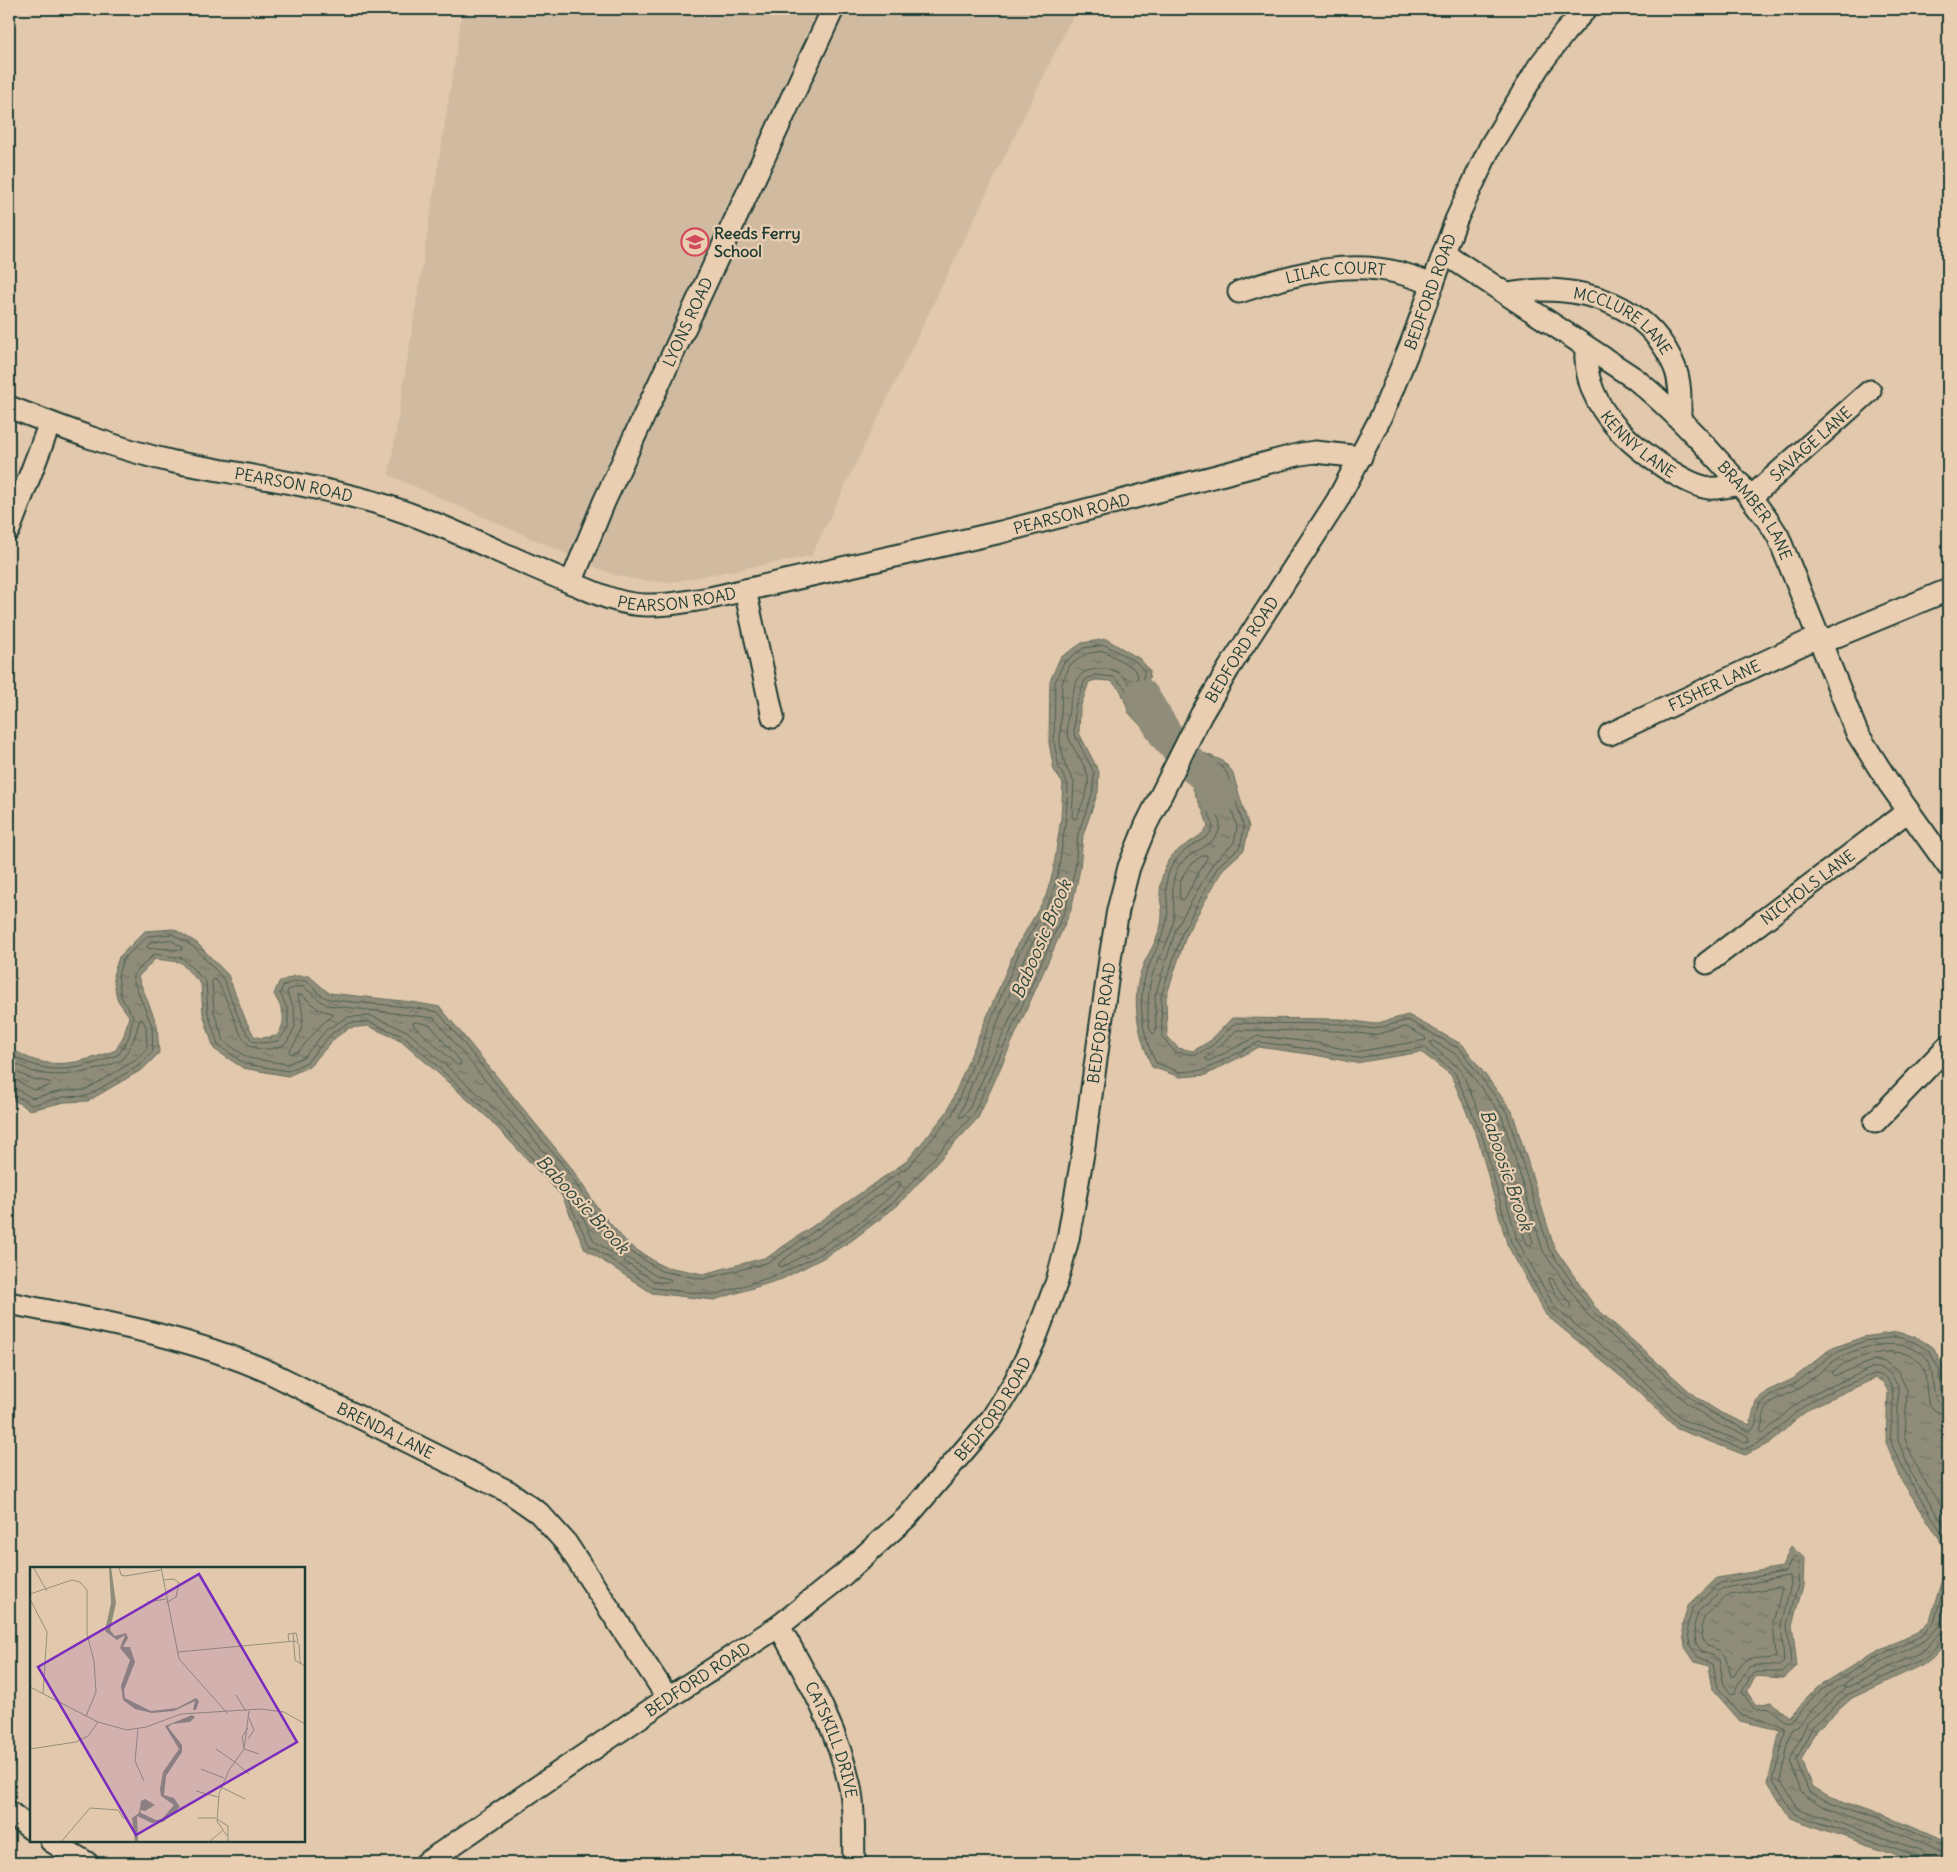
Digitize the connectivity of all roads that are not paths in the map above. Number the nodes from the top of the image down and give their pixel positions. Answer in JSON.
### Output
{"nodes":[{"id":1,"x":833,"y":9,"type":"edge"},
{"id":2,"x":1586,"y":9,"type":"edge"},
{"id":3,"x":1444,"y":253,"type":"junction"},
{"id":4,"x":1433,"y":284,"type":"junction"},
{"id":5,"x":1239,"y":292,"type":"dead end"},
{"id":6,"x":1508,"y":294,"type":"junction"},
{"id":7,"x":1586,"y":348,"type":"junction"},
{"id":8,"x":1870,"y":391,"type":"dead end"},
{"id":9,"x":9,"y":407,"type":"edge"},
{"id":10,"x":1680,"y":418,"type":"junction"},
{"id":11,"x":50,"y":423,"type":"junction"},
{"id":12,"x":1361,"y":457,"type":"junction"},
{"id":13,"x":1745,"y":490,"type":"junction"},
{"id":14,"x":9,"y":530,"type":"edge"},
{"id":15,"x":570,"y":582,"type":"junction"},
{"id":16,"x":745,"y":590,"type":"junction"},
{"id":17,"x":1948,"y":590,"type":"edge"},
{"id":18,"x":1819,"y":640,"type":"junction"},
{"id":19,"x":773,"y":718,"type":"dead end"},
{"id":20,"x":1610,"y":734,"type":"dead end"},
{"id":21,"x":1908,"y":811,"type":"junction"},
{"id":22,"x":1948,"y":866,"type":"edge"},
{"id":23,"x":1707,"y":963,"type":"dead end"},
{"id":24,"x":1948,"y":1046,"type":"edge"},
{"id":25,"x":1875,"y":1122,"type":"dead end"},
{"id":26,"x":9,"y":1303,"type":"edge"},
{"id":27,"x":779,"y":1626,"type":"junction"},
{"id":28,"x":668,"y":1698,"type":"junction"},
{"id":29,"x":9,"y":1812,"type":"edge"},
{"id":30,"x":30,"y":1827,"type":"edge"},
{"id":31,"x":53,"y":1842,"type":"edge"},
{"id":32,"x":87,"y":1863,"type":"edge"},
{"id":33,"x":426,"y":1863,"type":"edge"},
{"id":34,"x":854,"y":1863,"type":"edge"}],
"edges":[{"from":1,"to":15,"type":"street","name":"LYONS ROAD"},
{"from":2,"to":3,"type":"street","name":"BEDFORD ROAD"},
{"from":3,"to":4,"type":"street","name":"BEDFORD ROAD"},
{"from":3,"to":6,"type":"street","name":"BRAMBER LANE"},
{"from":4,"to":5,"type":"street","name":"LILAC COURT"},
{"from":4,"to":12,"type":"street","name":"BEDFORD ROAD"},
{"from":6,"to":7,"type":"street","name":"BRAMBER LANE"},
{"from":6,"to":10,"type":"street","name":"MCCLURE LANE"},
{"from":7,"to":10,"type":"street","name":"BRAMBER LANE"},
{"from":7,"to":13,"type":"street","name":"KENNY LANE"},
{"from":8,"to":13,"type":"street","name":"SAVAGE LANE"},
{"from":9,"to":11,"type":"street","name":"PEARSON ROAD"},
{"from":10,"to":13,"type":"street","name":"BRAMBER LANE"},
{"from":11,"to":14,"type":"street"},
{"from":11,"to":15,"type":"street","name":"PEARSON ROAD"},
{"from":12,"to":16,"type":"street","name":"PEARSON ROAD"},
{"from":12,"to":27,"type":"street","name":"BEDFORD ROAD"},
{"from":13,"to":18,"type":"street","name":"BRAMBER LANE"},
{"from":15,"to":16,"type":"street","name":"PEARSON ROAD"},
{"from":16,"to":19,"type":"street"},
{"from":17,"to":18,"type":"street","name":"FISHER LANE"},
{"from":18,"to":20,"type":"street","name":"FISHER LANE"},
{"from":18,"to":21,"type":"street","name":"BRAMBER LANE"},
{"from":21,"to":22,"type":"street","name":"BRAMBER LANE"},
{"from":21,"to":23,"type":"street","name":"NICHOLS LANE"},
{"from":24,"to":25,"type":"street"},
{"from":26,"to":28,"type":"street","name":"BRENDA LANE"},
{"from":27,"to":28,"type":"street","name":"BEDFORD ROAD"},
{"from":27,"to":34,"type":"street","name":"CATSKILL DRIVE"},
{"from":28,"to":33,"type":"street","name":"BEDFORD ROAD"},
{"from":29,"to":30,"type":"street"},
{"from":31,"to":32,"type":"street"}]}
